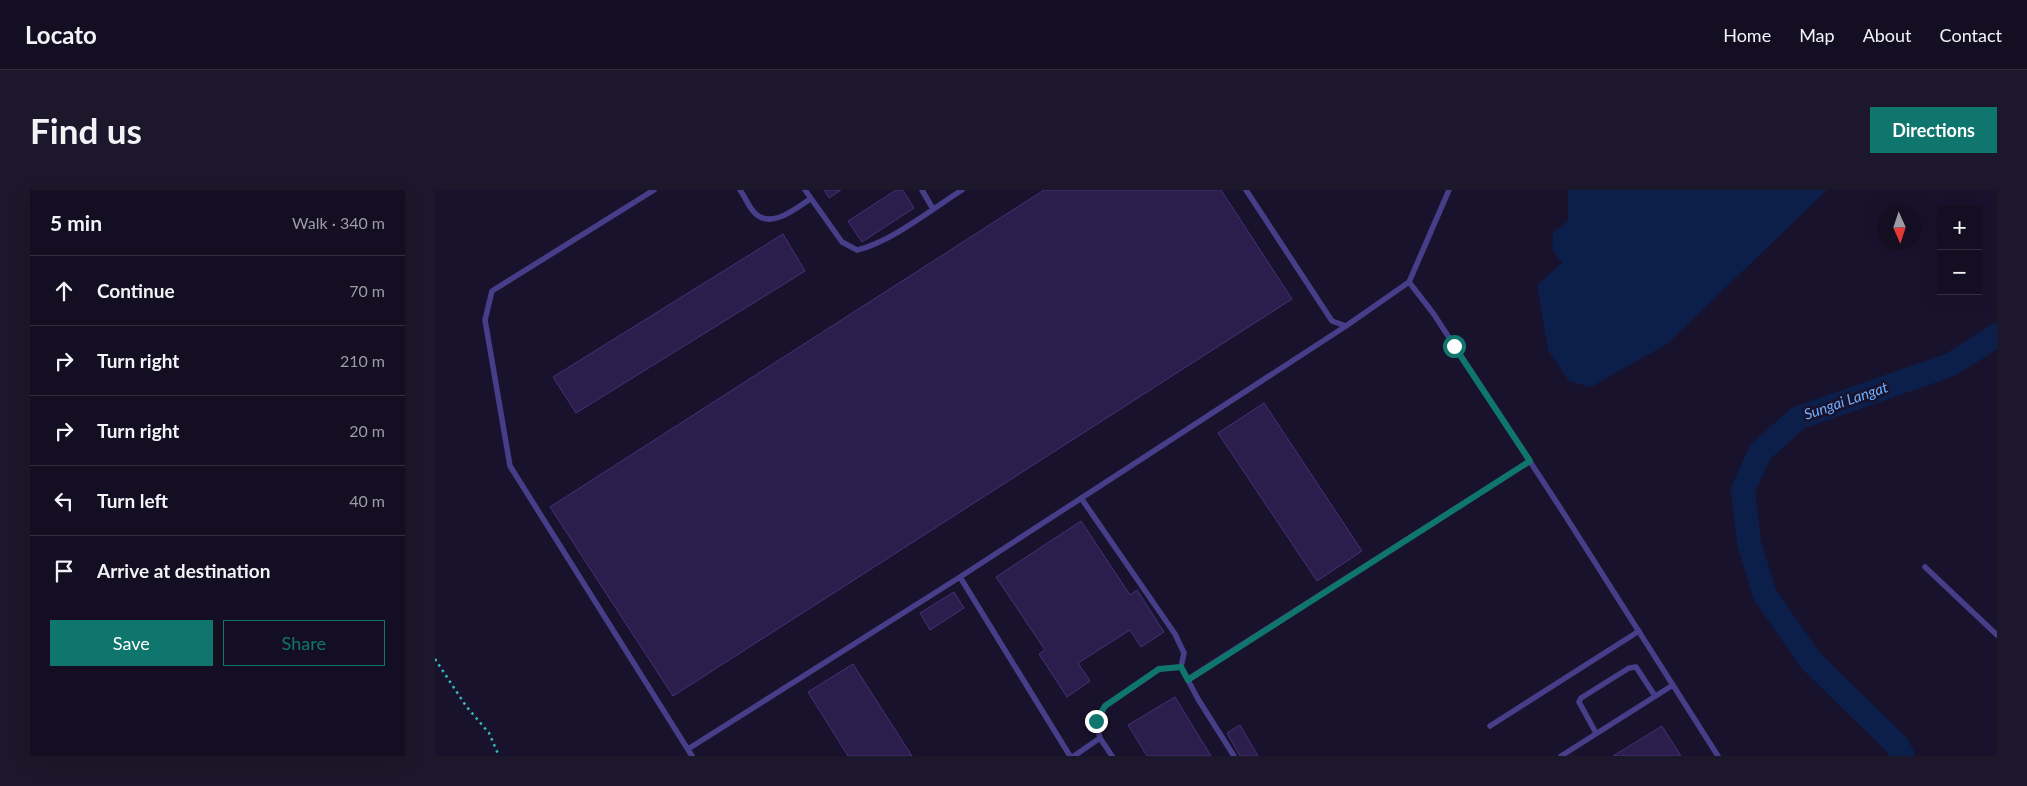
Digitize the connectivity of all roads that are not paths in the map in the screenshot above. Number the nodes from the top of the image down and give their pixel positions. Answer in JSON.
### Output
{"nodes":[{"id":1,"x":654,"y":190,"type":"edge"},
{"id":2,"x":741,"y":190,"type":"edge"},
{"id":3,"x":805,"y":190,"type":"edge"},
{"id":4,"x":922,"y":190,"type":"edge"},
{"id":5,"x":962,"y":190,"type":"edge"},
{"id":6,"x":1245,"y":190,"type":"edge"},
{"id":7,"x":1449,"y":190,"type":"edge"},
{"id":8,"x":811,"y":199,"type":"junction"},
{"id":9,"x":933,"y":209,"type":"junction"},
{"id":10,"x":1409,"y":282,"type":"junction"},
{"id":11,"x":1347,"y":326,"type":"junction"},
{"id":12,"x":1530,"y":461,"type":"junction"},
{"id":13,"x":1081,"y":498,"type":"junction"},
{"id":14,"x":1925,"y":567,"type":"dead end"},
{"id":15,"x":959,"y":577,"type":"junction"},
{"id":16,"x":1639,"y":631,"type":"junction"},
{"id":17,"x":1997,"y":635,"type":"edge"},
{"id":18,"x":1181,"y":667,"type":"junction"},
{"id":19,"x":1188,"y":680,"type":"junction"},
{"id":20,"x":1673,"y":685,"type":"junction"},
{"id":21,"x":1655,"y":696,"type":"junction"},
{"id":22,"x":1490,"y":726,"type":"dead end"},
{"id":23,"x":1596,"y":733,"type":"junction"},
{"id":24,"x":1100,"y":738,"type":"junction"},
{"id":25,"x":688,"y":749,"type":"junction"},
{"id":26,"x":692,"y":756,"type":"edge"},
{"id":27,"x":1070,"y":756,"type":"edge"},
{"id":28,"x":1074,"y":756,"type":"edge"},
{"id":29,"x":1112,"y":756,"type":"edge"},
{"id":30,"x":1234,"y":756,"type":"edge"},
{"id":31,"x":1561,"y":756,"type":"edge"},
{"id":32,"x":1718,"y":756,"type":"edge"}],
"edges":[{"from":1,"to":25,"type":"lane"},
{"from":2,"to":8,"type":"lane"},
{"from":3,"to":8,"type":"lane"},
{"from":4,"to":9,"type":"lane"},
{"from":5,"to":9,"type":"lane"},
{"from":6,"to":11,"type":"lane"},
{"from":7,"to":10,"type":"lane"},
{"from":8,"to":9,"type":"lane"},
{"from":10,"to":11,"type":"lane"},
{"from":10,"to":12,"type":"lane"},
{"from":11,"to":13,"type":"lane"},
{"from":12,"to":16,"type":"lane"},
{"from":12,"to":19,"type":"lane"},
{"from":13,"to":15,"type":"lane"},
{"from":13,"to":18,"type":"lane"},
{"from":14,"to":17,"type":"lane"},
{"from":15,"to":25,"type":"lane"},
{"from":15,"to":27,"type":"lane"},
{"from":16,"to":20,"type":"lane"},
{"from":16,"to":22,"type":"lane"},
{"from":18,"to":19,"type":"lane"},
{"from":18,"to":24,"type":"lane"},
{"from":19,"to":30,"type":"lane"},
{"from":20,"to":21,"type":"lane"},
{"from":20,"to":32,"type":"lane"},
{"from":21,"to":23,"type":"lane"},
{"from":21,"to":23,"type":"lane"},
{"from":23,"to":31,"type":"lane"},
{"from":24,"to":28,"type":"lane"},
{"from":24,"to":29,"type":"lane"},
{"from":25,"to":26,"type":"lane"}]}
